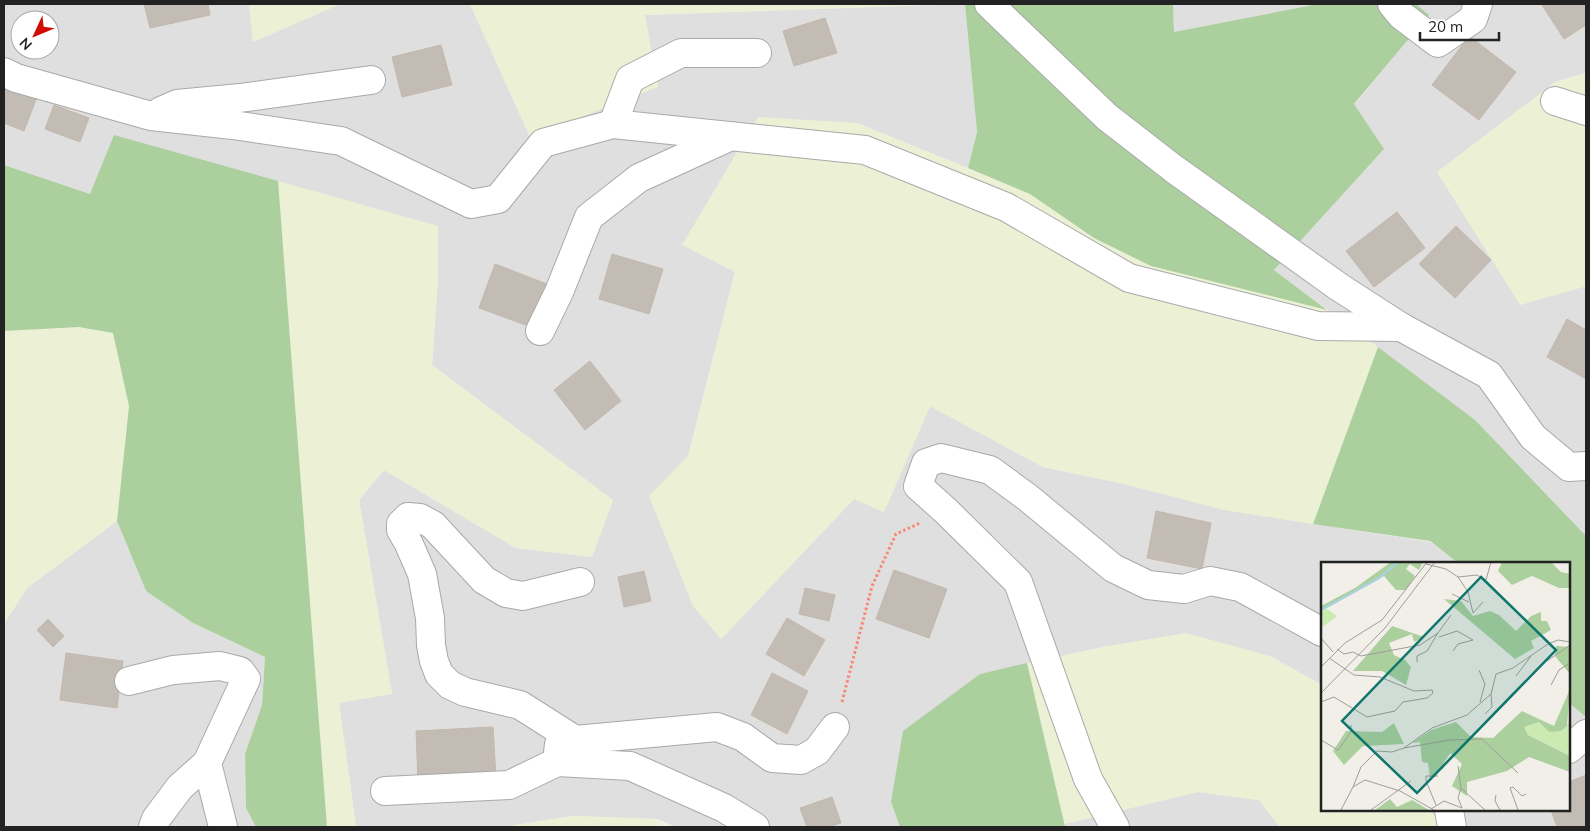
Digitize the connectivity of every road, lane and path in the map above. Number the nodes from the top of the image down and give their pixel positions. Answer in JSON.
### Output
{"nodes":[{"id":1,"x":989,"y":4,"type":"edge"},
{"id":2,"x":1392,"y":4,"type":"edge"},
{"id":3,"x":1478,"y":4,"type":"edge"},
{"id":4,"x":757,"y":53,"type":"dead end"},
{"id":5,"x":4,"y":72,"type":"edge"},
{"id":6,"x":371,"y":80,"type":"dead end"},
{"id":7,"x":1554,"y":101,"type":"dead end"},
{"id":8,"x":1586,"y":111,"type":"edge"},
{"id":9,"x":151,"y":116,"type":"junction"},
{"id":10,"x":613,"y":124,"type":"junction"},
{"id":11,"x":732,"y":136,"type":"junction"},
{"id":12,"x":1401,"y":327,"type":"junction"},
{"id":13,"x":540,"y":331,"type":"dead end"},
{"id":14,"x":1586,"y":466,"type":"edge"},
{"id":15,"x":946,"y":511,"type":"junction"},
{"id":16,"x":580,"y":582,"type":"dead end"},
{"id":17,"x":1321,"y":631,"type":"edge"},
{"id":18,"x":129,"y":681,"type":"dead end"},
{"id":19,"x":835,"y":727,"type":"joint"},
{"id":20,"x":1586,"y":734,"type":"edge"},
{"id":21,"x":575,"y":740,"type":"junction"},
{"id":22,"x":1570,"y":749,"type":"edge"},
{"id":23,"x":557,"y":762,"type":"junction"},
{"id":24,"x":207,"y":763,"type":"junction"},
{"id":25,"x":385,"y":791,"type":"dead end"},
{"id":26,"x":1449,"y":811,"type":"edge"},
{"id":27,"x":153,"y":827,"type":"edge"},
{"id":28,"x":223,"y":827,"type":"edge"},
{"id":29,"x":755,"y":827,"type":"edge"},
{"id":30,"x":1115,"y":827,"type":"edge"},
{"id":31,"x":1452,"y":827,"type":"edge"}],
"edges":[{"from":1,"to":12,"type":"street"},
{"from":2,"to":3,"type":"street"},
{"from":4,"to":10,"type":"street"},
{"from":5,"to":9,"type":"street"},
{"from":6,"to":9,"type":"street"},
{"from":7,"to":8,"type":"street"},
{"from":9,"to":10,"type":"street"},
{"from":10,"to":11,"type":"street"},
{"from":11,"to":12,"type":"street"},
{"from":11,"to":13,"type":"street"},
{"from":12,"to":14,"type":"street"},
{"from":15,"to":17,"type":"street"},
{"from":15,"to":19,"type":"path"},
{"from":15,"to":30,"type":"street"},
{"from":16,"to":21,"type":"street"},
{"from":18,"to":24,"type":"street"},
{"from":19,"to":21,"type":"street"},
{"from":20,"to":22,"type":"street"},
{"from":21,"to":23,"type":"street"},
{"from":23,"to":25,"type":"street"},
{"from":23,"to":29,"type":"street"},
{"from":24,"to":27,"type":"street"},
{"from":24,"to":28,"type":"street"},
{"from":26,"to":31,"type":"street"}]}
